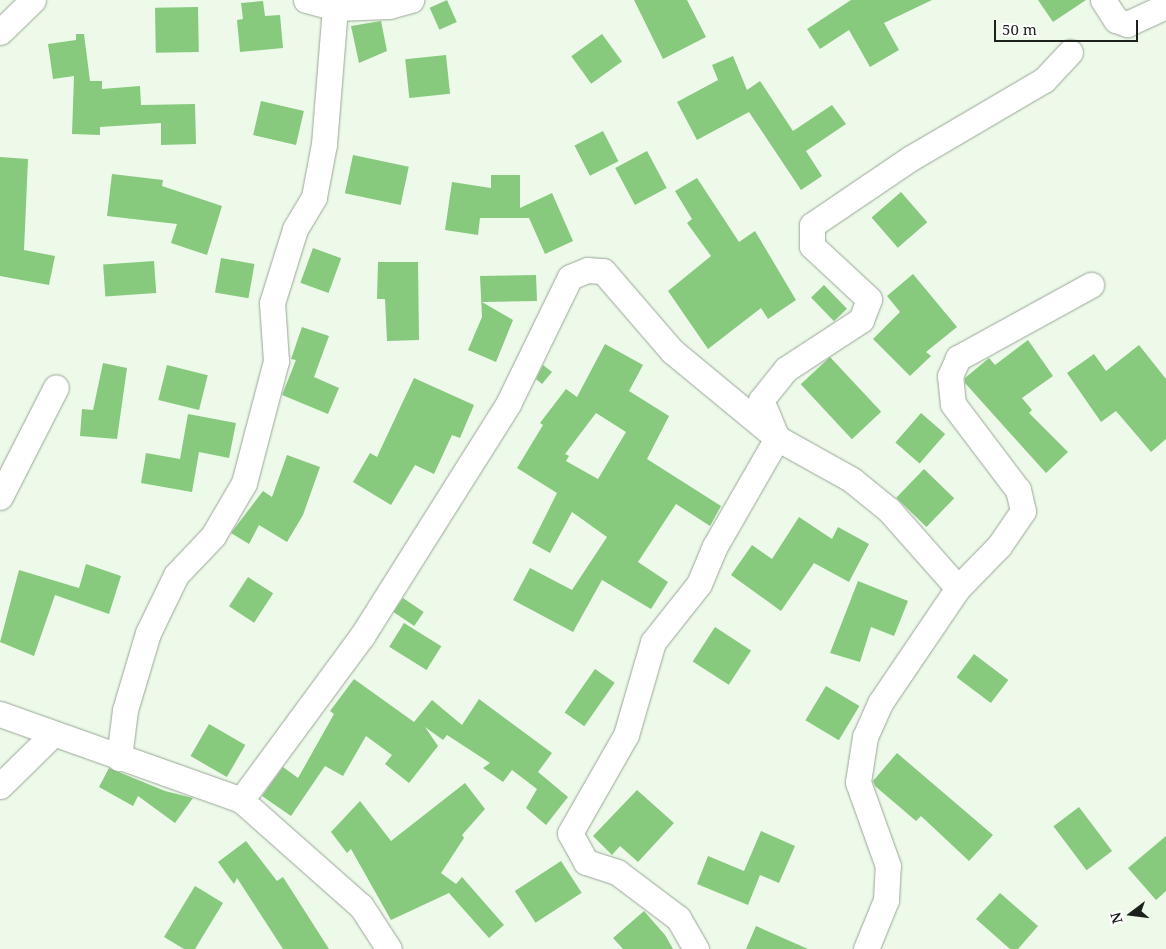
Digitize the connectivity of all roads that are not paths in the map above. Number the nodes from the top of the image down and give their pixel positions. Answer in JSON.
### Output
{"nodes":[{"id":1,"x":33,"y":0,"type":"edge"},
{"id":2,"x":306,"y":0,"type":"edge"},
{"id":3,"x":411,"y":0,"type":"edge"},
{"id":4,"x":1103,"y":0,"type":"edge"},
{"id":5,"x":1166,"y":6,"type":"edge"},
{"id":6,"x":336,"y":8,"type":"junction"},
{"id":7,"x":0,"y":32,"type":"edge"},
{"id":8,"x":1070,"y":52,"type":"dead end"},
{"id":9,"x":1091,"y":285,"type":"dead end"},
{"id":10,"x":56,"y":387,"type":"dead end"},
{"id":11,"x":777,"y":438,"type":"junction"},
{"id":12,"x":0,"y":498,"type":"edge"},
{"id":13,"x":958,"y":588,"type":"junction"},
{"id":14,"x":0,"y":714,"type":"edge"},
{"id":15,"x":53,"y":734,"type":"junction"},
{"id":16,"x":119,"y":758,"type":"junction"},
{"id":17,"x":0,"y":786,"type":"edge"},
{"id":18,"x":241,"y":800,"type":"junction"},
{"id":19,"x":389,"y":949,"type":"edge"},
{"id":20,"x":696,"y":949,"type":"edge"},
{"id":21,"x":866,"y":949,"type":"edge"}],
"edges":[{"from":1,"to":7,"type":"street"},
{"from":2,"to":6,"type":"street"},
{"from":3,"to":6,"type":"street"},
{"from":4,"to":5,"type":"street"},
{"from":6,"to":16,"type":"street"},
{"from":8,"to":11,"type":"street"},
{"from":9,"to":13,"type":"street"},
{"from":10,"to":12,"type":"street"},
{"from":11,"to":13,"type":"street"},
{"from":11,"to":18,"type":"street"},
{"from":11,"to":20,"type":"street"},
{"from":13,"to":21,"type":"street"},
{"from":14,"to":15,"type":"street"},
{"from":15,"to":16,"type":"street"},
{"from":15,"to":17,"type":"street"},
{"from":16,"to":18,"type":"street"},
{"from":18,"to":19,"type":"street"}]}
